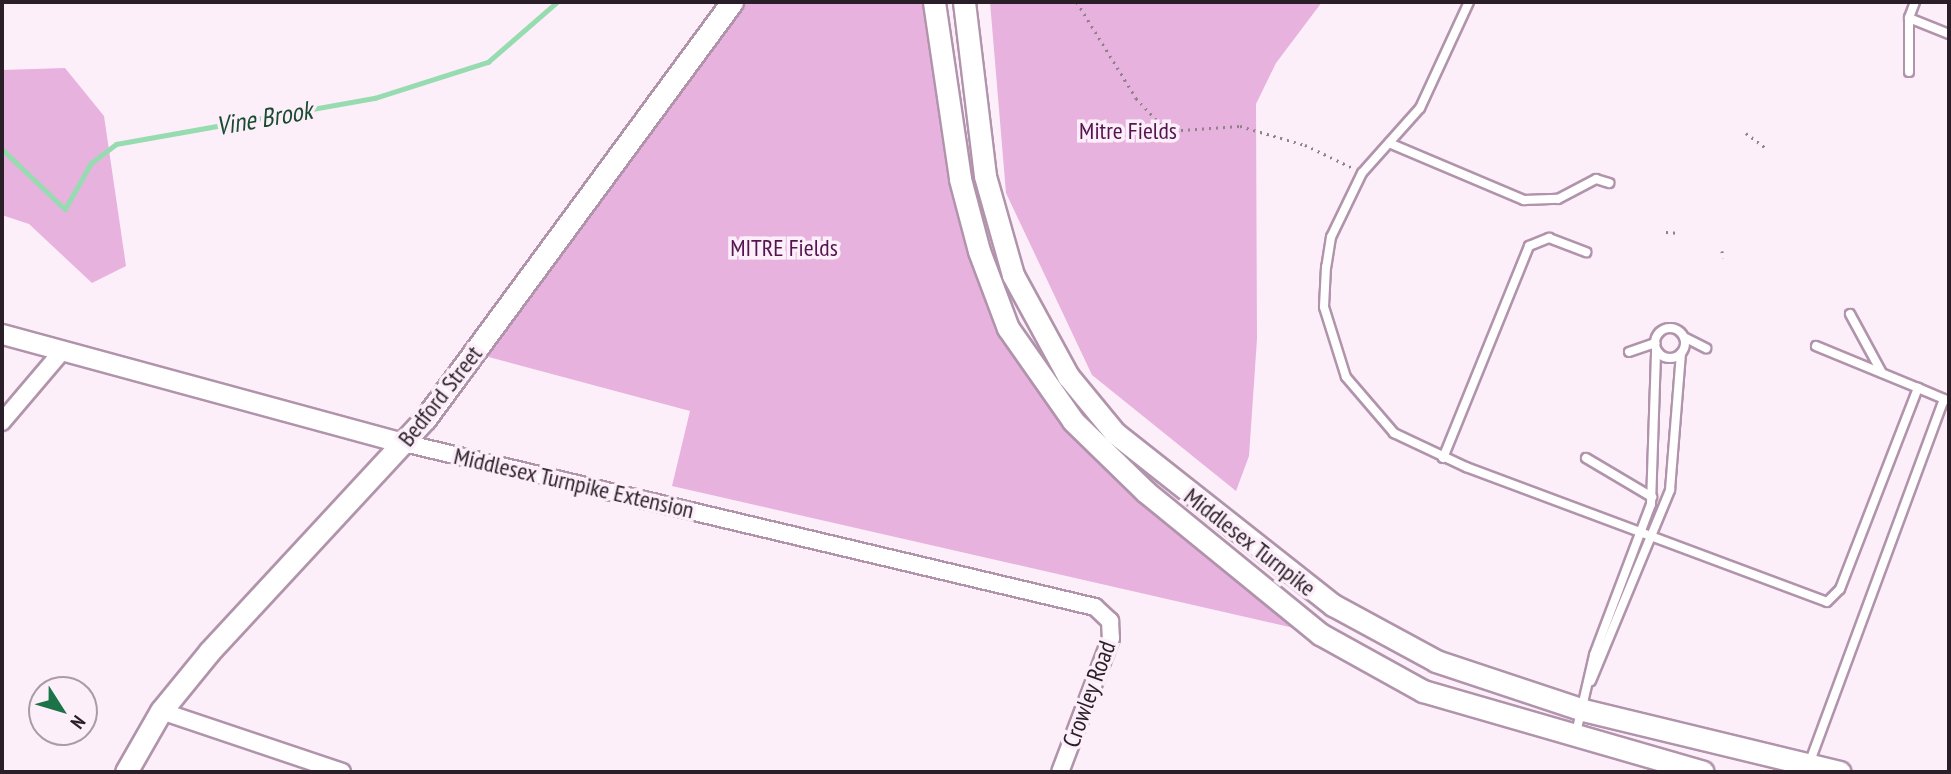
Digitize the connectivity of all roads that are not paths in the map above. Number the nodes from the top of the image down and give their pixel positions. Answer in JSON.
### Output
{"nodes":[{"id":1,"x":732,"y":2,"type":"edge"},
{"id":2,"x":934,"y":2,"type":"edge"},
{"id":3,"x":964,"y":2,"type":"edge"},
{"id":4,"x":1469,"y":2,"type":"edge"},
{"id":5,"x":1915,"y":2,"type":"edge"},
{"id":6,"x":1909,"y":18,"type":"junction"},
{"id":7,"x":1949,"y":34,"type":"edge"},
{"id":8,"x":1909,"y":72,"type":"dead end"},
{"id":9,"x":1389,"y":143,"type":"junction"},
{"id":10,"x":1609,"y":183,"type":"dead end"},
{"id":11,"x":1586,"y":251,"type":"dead end"},
{"id":12,"x":1850,"y":314,"type":"dead end"},
{"id":13,"x":2,"y":334,"type":"edge"},
{"id":14,"x":1684,"y":337,"type":"junction"},
{"id":15,"x":1816,"y":346,"type":"dead end"},
{"id":16,"x":1655,"y":347,"type":"junction"},
{"id":17,"x":1706,"y":348,"type":"dead end"},
{"id":18,"x":63,"y":351,"type":"junction"},
{"id":19,"x":1629,"y":352,"type":"dead end"},
{"id":20,"x":1681,"y":353,"type":"junction"},
{"id":21,"x":1882,"y":373,"type":"junction"},
{"id":22,"x":1918,"y":388,"type":"junction"},
{"id":23,"x":1947,"y":400,"type":"edge"},
{"id":24,"x":2,"y":422,"type":"edge"},
{"id":25,"x":404,"y":443,"type":"junction"},
{"id":26,"x":1443,"y":458,"type":"junction"},
{"id":27,"x":1586,"y":458,"type":"dead end"},
{"id":28,"x":1651,"y":497,"type":"junction"},
{"id":29,"x":1640,"y":534,"type":"junction"},
{"id":30,"x":1652,"y":539,"type":"junction"},
{"id":31,"x":1106,"y":616,"type":"joint"},
{"id":32,"x":1590,"y":683,"type":"junction"},
{"id":33,"x":1583,"y":710,"type":"junction"},
{"id":34,"x":161,"y":711,"type":"junction"},
{"id":35,"x":1574,"y":739,"type":"junction"},
{"id":36,"x":1807,"y":769,"type":"edge"},
{"id":37,"x":126,"y":772,"type":"edge"},
{"id":38,"x":342,"y":772,"type":"edge"},
{"id":39,"x":1060,"y":772,"type":"edge"},
{"id":40,"x":1703,"y":772,"type":"edge"},
{"id":41,"x":1840,"y":772,"type":"edge"}],
"edges":[{"from":1,"to":25,"type":"main road","name":"Bedford Street"},
{"from":2,"to":35,"type":"main road","name":"Middlesex Turnpike"},
{"from":3,"to":33,"type":"main road","name":"Middlesex Turnpike"},
{"from":4,"to":9,"type":"lane"},
{"from":5,"to":6,"type":"lane"},
{"from":6,"to":7,"type":"lane"},
{"from":6,"to":8,"type":"lane"},
{"from":9,"to":10,"type":"lane"},
{"from":9,"to":26,"type":"lane"},
{"from":11,"to":26,"type":"lane"},
{"from":12,"to":21,"type":"lane"},
{"from":13,"to":18,"type":"street","name":"Middlesex Turnpike Extension"},
{"from":14,"to":16,"type":"lane"},
{"from":14,"to":17,"type":"lane"},
{"from":14,"to":20,"type":"lane"},
{"from":15,"to":21,"type":"lane"},
{"from":16,"to":19,"type":"lane"},
{"from":16,"to":20,"type":"lane"},
{"from":16,"to":28,"type":"lane"},
{"from":18,"to":24,"type":"street"},
{"from":18,"to":25,"type":"street","name":"Middlesex Turnpike Extension"},
{"from":20,"to":30,"type":"lane"},
{"from":21,"to":22,"type":"lane"},
{"from":22,"to":23,"type":"lane"},
{"from":22,"to":30,"type":"lane"},
{"from":23,"to":36,"type":"lane"},
{"from":25,"to":31,"type":"street","name":"Middlesex Turnpike Extension"},
{"from":25,"to":34,"type":"main road","name":"Bedford Street"},
{"from":26,"to":29,"type":"lane"},
{"from":27,"to":28,"type":"lane"},
{"from":28,"to":29,"type":"lane"},
{"from":29,"to":30,"type":"lane"},
{"from":29,"to":32,"type":"lane"},
{"from":30,"to":32,"type":"lane"},
{"from":31,"to":39,"type":"street","name":"Crowley Road"},
{"from":32,"to":33,"type":"lane"},
{"from":33,"to":35,"type":"lane"},
{"from":33,"to":36,"type":"main road","name":"Middlesex Turnpike"},
{"from":34,"to":37,"type":"main road","name":"Bedford Street"},
{"from":34,"to":38,"type":"street"},
{"from":35,"to":40,"type":"main road","name":"Middlesex Turnpike"},
{"from":36,"to":41,"type":"main road","name":"Middlesex Turnpike"}]}
